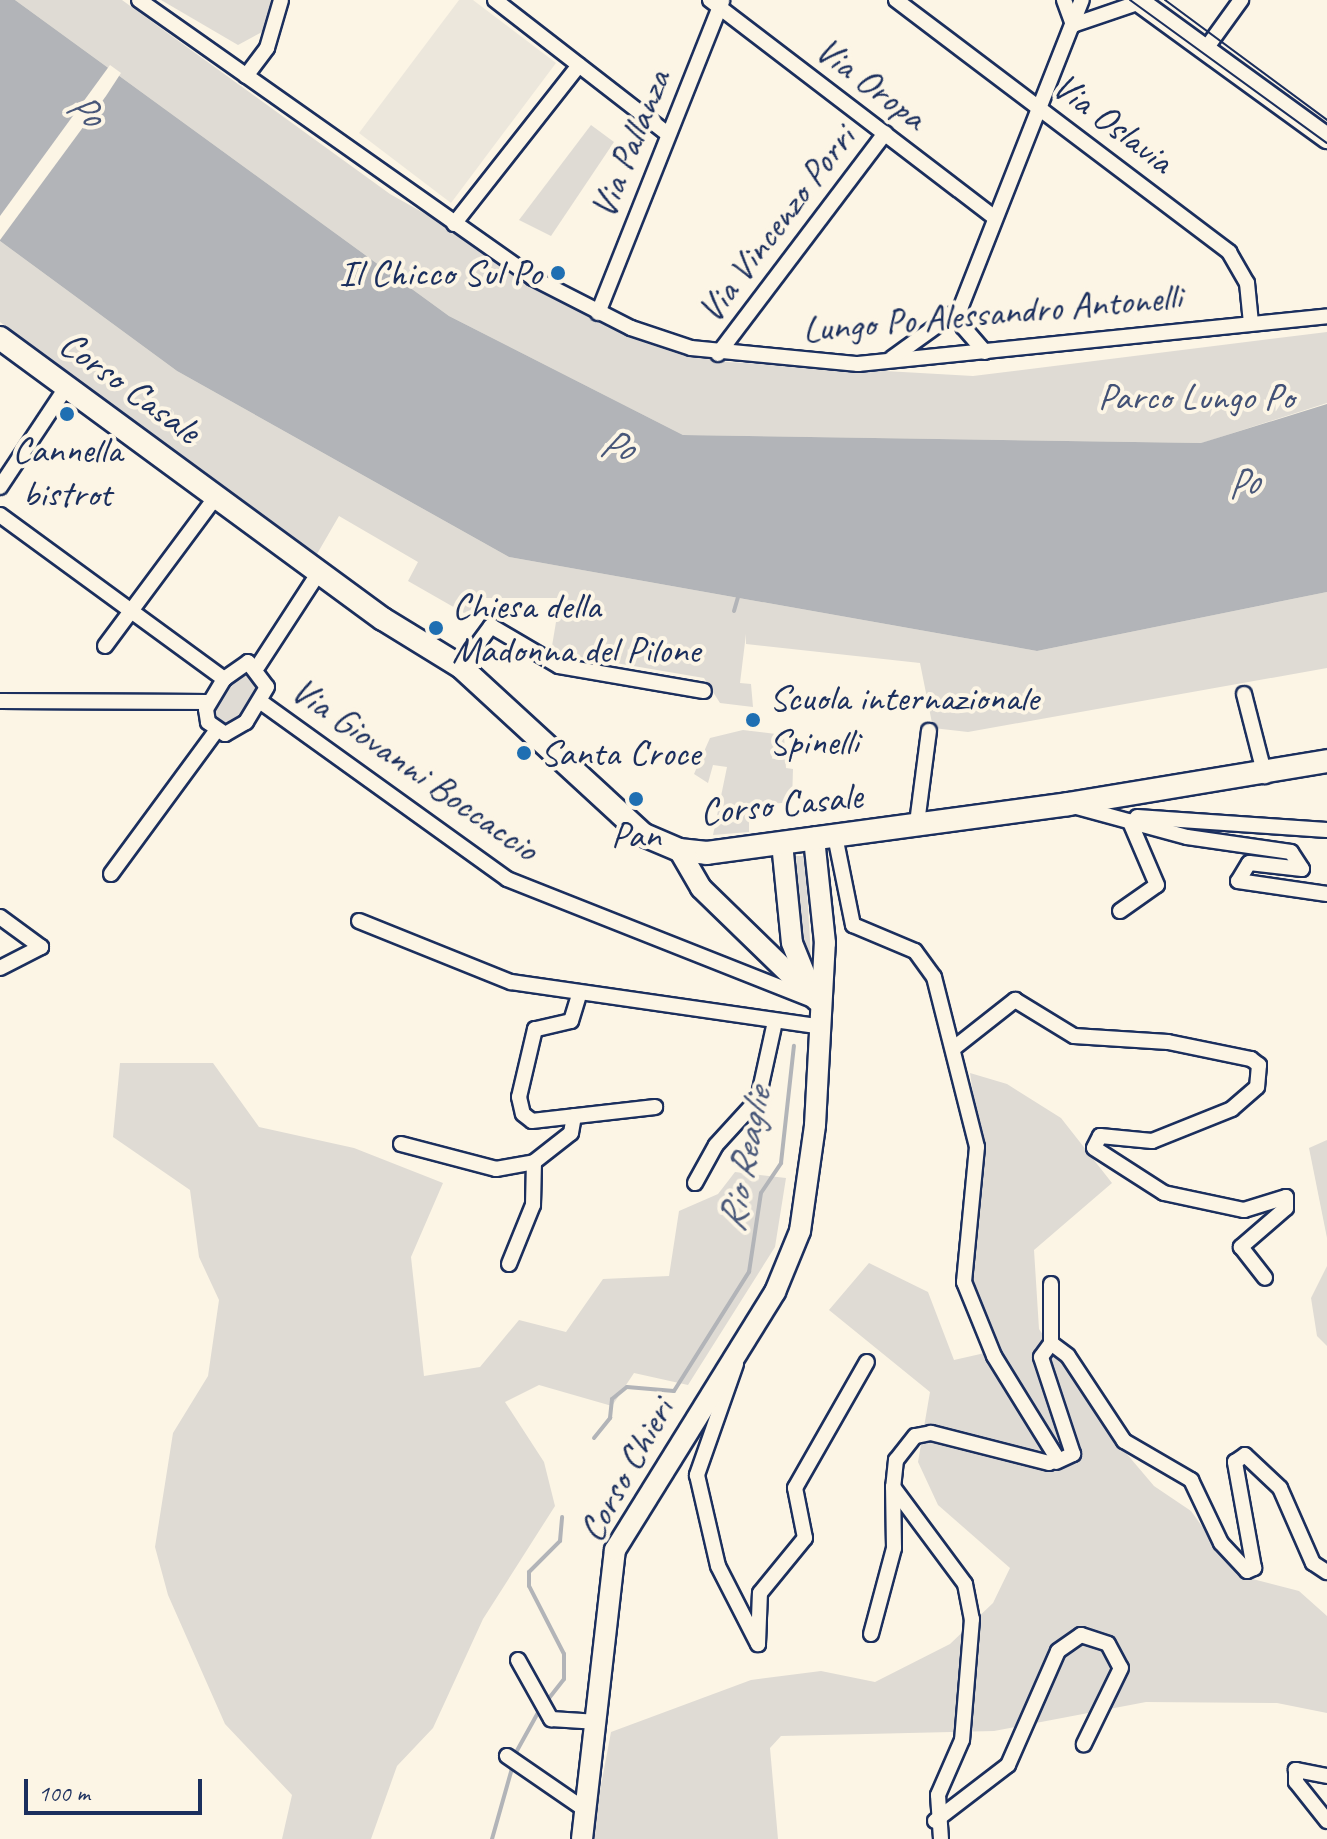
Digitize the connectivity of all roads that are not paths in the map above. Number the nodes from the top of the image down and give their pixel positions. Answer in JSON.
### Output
{"nodes":[{"id":1,"x":139,"y":0,"type":"edge"},
{"id":2,"x":281,"y":0,"type":"edge"},
{"id":3,"x":495,"y":0,"type":"edge"},
{"id":4,"x":896,"y":0,"type":"edge"},
{"id":5,"x":1064,"y":0,"type":"edge"},
{"id":6,"x":1082,"y":0,"type":"edge"},
{"id":7,"x":1241,"y":0,"type":"edge"},
{"id":8,"x":1146,"y":1,"type":"edge"},
{"id":9,"x":717,"y":2,"type":"edge"},
{"id":10,"x":1073,"y":25,"type":"junction"},
{"id":11,"x":1209,"y":45,"type":"junction"},
{"id":12,"x":579,"y":65,"type":"junction"},
{"id":13,"x":246,"y":76,"type":"junction"},
{"id":14,"x":1038,"y":107,"type":"junction"},
{"id":15,"x":1327,"y":125,"type":"edge"},
{"id":16,"x":885,"y":133,"type":"junction"},
{"id":17,"x":668,"y":134,"type":"junction"},
{"id":18,"x":1327,"y":138,"type":"edge"},
{"id":19,"x":993,"y":216,"type":"junction"},
{"id":20,"x":454,"y":224,"type":"junction"},
{"id":21,"x":960,"y":309,"type":"junction"},
{"id":22,"x":598,"y":313,"type":"junction"},
{"id":23,"x":1327,"y":316,"type":"edge"},
{"id":24,"x":941,"y":323,"type":"junction"},
{"id":25,"x":1251,"y":323,"type":"junction"},
{"id":26,"x":963,"y":327,"type":"junction"},
{"id":27,"x":0,"y":338,"type":"edge"},
{"id":28,"x":985,"y":352,"type":"junction"},
{"id":29,"x":718,"y":354,"type":"junction"},
{"id":30,"x":942,"y":355,"type":"junction"},
{"id":31,"x":889,"y":361,"type":"junction"},
{"id":32,"x":67,"y":386,"type":"junction"},
{"id":33,"x":0,"y":487,"type":"edge"},
{"id":34,"x":217,"y":495,"type":"junction"},
{"id":35,"x":0,"y":515,"type":"edge"},
{"id":36,"x":319,"y":572,"type":"junction"},
{"id":37,"x":134,"y":613,"type":"junction"},
{"id":38,"x":105,"y":646,"type":"dead end"},
{"id":39,"x":258,"y":666,"type":"junction"},
{"id":40,"x":461,"y":667,"type":"junction"},
{"id":41,"x":224,"y":679,"type":"junction"},
{"id":42,"x":704,"y":691,"type":"dead end"},
{"id":43,"x":1244,"y":694,"type":"dead end"},
{"id":44,"x":0,"y":701,"type":"edge"},
{"id":45,"x":209,"y":702,"type":"junction"},
{"id":46,"x":261,"y":702,"type":"junction"},
{"id":47,"x":216,"y":731,"type":"junction"},
{"id":48,"x":929,"y":731,"type":"dead end"},
{"id":49,"x":1327,"y":761,"type":"edge"},
{"id":50,"x":1265,"y":776,"type":"junction"},
{"id":51,"x":1068,"y":804,"type":"junction"},
{"id":52,"x":1128,"y":820,"type":"junction"},
{"id":53,"x":917,"y":823,"type":"junction"},
{"id":54,"x":1327,"y":830,"type":"edge"},
{"id":55,"x":824,"y":837,"type":"junction"},
{"id":56,"x":782,"y":843,"type":"junction"},
{"id":57,"x":679,"y":850,"type":"junction"},
{"id":58,"x":111,"y":874,"type":"dead end"},
{"id":59,"x":1327,"y":894,"type":"edge"},
{"id":60,"x":1120,"y":911,"type":"dead end"},
{"id":61,"x":0,"y":917,"type":"edge"},
{"id":62,"x":359,"y":921,"type":"dead end"},
{"id":63,"x":790,"y":933,"type":"junction"},
{"id":64,"x":778,"y":961,"type":"junction"},
{"id":65,"x":0,"y":968,"type":"edge"},
{"id":66,"x":755,"y":979,"type":"junction"},
{"id":67,"x":579,"y":995,"type":"junction"},
{"id":68,"x":817,"y":1001,"type":"junction"},
{"id":69,"x":775,"y":1022,"type":"junction"},
{"id":70,"x":818,"y":1026,"type":"junction"},
{"id":71,"x":954,"y":1048,"type":"junction"},
{"id":72,"x":655,"y":1107,"type":"dead end"},
{"id":73,"x":574,"y":1116,"type":"junction"},
{"id":74,"x":401,"y":1144,"type":"dead end"},
{"id":75,"x":534,"y":1162,"type":"junction"},
{"id":76,"x":695,"y":1183,"type":"dead end"},
{"id":77,"x":509,"y":1264,"type":"dead end"},
{"id":78,"x":1265,"y":1278,"type":"dead end"},
{"id":79,"x":1051,"y":1284,"type":"dead end"},
{"id":80,"x":1051,"y":1343,"type":"junction"},
{"id":81,"x":732,"y":1356,"type":"junction"},
{"id":82,"x":867,"y":1362,"type":"dead end"},
{"id":83,"x":1056,"y":1462,"type":"junction"},
{"id":84,"x":893,"y":1487,"type":"junction"},
{"id":85,"x":1327,"y":1572,"type":"edge"},
{"id":86,"x":871,"y":1634,"type":"dead end"},
{"id":87,"x":518,"y":1660,"type":"dead end"},
{"id":88,"x":598,"y":1722,"type":"junction"},
{"id":89,"x":1084,"y":1744,"type":"dead end"},
{"id":90,"x":507,"y":1756,"type":"dead end"},
{"id":91,"x":1327,"y":1776,"type":"edge"},
{"id":92,"x":587,"y":1811,"type":"junction"},
{"id":93,"x":935,"y":1821,"type":"junction"},
{"id":94,"x":1327,"y":1821,"type":"edge"},
{"id":95,"x":582,"y":1839,"type":"edge"},
{"id":96,"x":941,"y":1839,"type":"edge"}],
"edges":[{"from":1,"to":13,"type":"street","name":"Lungo Po Alessandro Antonelli"},
{"from":2,"to":13,"type":"street"},
{"from":3,"to":12,"type":"street"},
{"from":4,"to":14,"type":"street","name":"Via Oslavia"},
{"from":5,"to":10,"type":"street"},
{"from":6,"to":10,"type":"street"},
{"from":7,"to":11,"type":"street"},
{"from":8,"to":10,"type":"street"},
{"from":8,"to":11,"type":"main road"},
{"from":9,"to":16,"type":"street","name":"Via Oropa"},
{"from":9,"to":17,"type":"street","name":"Via Pallanza"},
{"from":10,"to":14,"type":"street"},
{"from":11,"to":15,"type":"main road"},
{"from":11,"to":18,"type":"main road"},
{"from":12,"to":17,"type":"street"},
{"from":12,"to":20,"type":"street"},
{"from":13,"to":20,"type":"street","name":"Lungo Po Alessandro Antonelli"},
{"from":14,"to":19,"type":"street"},
{"from":14,"to":25,"type":"street","name":"Via Oslavia"},
{"from":16,"to":19,"type":"street","name":"Via Oropa"},
{"from":16,"to":29,"type":"street","name":"Via Vincenzo Porri"},
{"from":17,"to":22,"type":"street","name":"Via Pallanza"},
{"from":19,"to":21,"type":"street"},
{"from":20,"to":22,"type":"street","name":"Lungo Po Alessandro Antonelli"},
{"from":21,"to":24,"type":"street"},
{"from":21,"to":26,"type":"street"},
{"from":22,"to":29,"type":"street","name":"Lungo Po Alessandro Antonelli"},
{"from":23,"to":25,"type":"street","name":"Lungo Po Alessandro Antonelli"},
{"from":24,"to":30,"type":"street"},
{"from":24,"to":31,"type":"street"},
{"from":25,"to":28,"type":"street","name":"Lungo Po Alessandro Antonelli"},
{"from":26,"to":28,"type":"street"},
{"from":26,"to":30,"type":"street"},
{"from":27,"to":32,"type":"main road","name":"Corso Casale"},
{"from":28,"to":30,"type":"street","name":"Lungo Po Alessandro Antonelli"},
{"from":29,"to":31,"type":"street","name":"Lungo Po Alessandro Antonelli"},
{"from":30,"to":31,"type":"street","name":"Lungo Po Alessandro Antonelli"},
{"from":32,"to":33,"type":"street"},
{"from":32,"to":34,"type":"main road","name":"Corso Casale"},
{"from":34,"to":36,"type":"main road","name":"Corso Casale"},
{"from":34,"to":37,"type":"street","name":"Corso Casale"},
{"from":35,"to":37,"type":"street"},
{"from":36,"to":39,"type":"street"},
{"from":36,"to":40,"type":"main road","name":"Corso Casale"},
{"from":37,"to":38,"type":"street","name":"Corso Casale"},
{"from":37,"to":41,"type":"street"},
{"from":39,"to":41,"type":"street"},
{"from":39,"to":46,"type":"street"},
{"from":40,"to":42,"type":"street"},
{"from":40,"to":57,"type":"main road","name":"Corso Casale"},
{"from":41,"to":45,"type":"street"},
{"from":43,"to":50,"type":"street"},
{"from":44,"to":45,"type":"street"},
{"from":45,"to":47,"type":"street"},
{"from":46,"to":47,"type":"street"},
{"from":46,"to":66,"type":"street","name":"Via Giovanni Boccaccio"},
{"from":47,"to":58,"type":"street"},
{"from":48,"to":53,"type":"street"},
{"from":49,"to":50,"type":"main road","name":"Corso Casale"},
{"from":50,"to":51,"type":"main road","name":"Corso Casale"},
{"from":51,"to":52,"type":"street"},
{"from":51,"to":53,"type":"main road","name":"Corso Casale"},
{"from":52,"to":54,"type":"street"},
{"from":52,"to":59,"type":"street"},
{"from":52,"to":60,"type":"street"},
{"from":53,"to":55,"type":"main road","name":"Corso Casale"},
{"from":55,"to":56,"type":"main road","name":"Corso Casale"},
{"from":55,"to":68,"type":"main road"},
{"from":55,"to":71,"type":"street"},
{"from":56,"to":57,"type":"main road","name":"Corso Casale"},
{"from":56,"to":63,"type":"main road"},
{"from":57,"to":64,"type":"main road"},
{"from":61,"to":65,"type":"street"},
{"from":62,"to":67,"type":"street"},
{"from":63,"to":64,"type":"main road"},
{"from":63,"to":68,"type":"main road"},
{"from":64,"to":66,"type":"street"},
{"from":64,"to":68,"type":"main road"},
{"from":66,"to":68,"type":"street","name":"Via Giovanni Boccaccio"},
{"from":67,"to":69,"type":"street"},
{"from":67,"to":73,"type":"street"},
{"from":68,"to":70,"type":"main road","name":"Corso Chieri"},
{"from":69,"to":70,"type":"street"},
{"from":69,"to":76,"type":"street"},
{"from":70,"to":81,"type":"main road","name":"Corso Chieri"},
{"from":71,"to":78,"type":"street"},
{"from":71,"to":83,"type":"street"},
{"from":72,"to":73,"type":"street"},
{"from":73,"to":75,"type":"street"},
{"from":74,"to":75,"type":"street"},
{"from":75,"to":77,"type":"street"},
{"from":79,"to":80,"type":"street"},
{"from":80,"to":83,"type":"street"},
{"from":80,"to":85,"type":"street"},
{"from":81,"to":82,"type":"street","name":"Corso Chieri"},
{"from":81,"to":88,"type":"main road","name":"Corso Chieri"},
{"from":83,"to":84,"type":"street"},
{"from":84,"to":86,"type":"street"},
{"from":84,"to":93,"type":"street"},
{"from":87,"to":88,"type":"street"},
{"from":88,"to":92,"type":"main road","name":"Corso Chieri"},
{"from":89,"to":93,"type":"street"},
{"from":90,"to":92,"type":"street"},
{"from":91,"to":94,"type":"street"},
{"from":92,"to":95,"type":"main road","name":"Corso Chieri"},
{"from":93,"to":96,"type":"street"}]}
